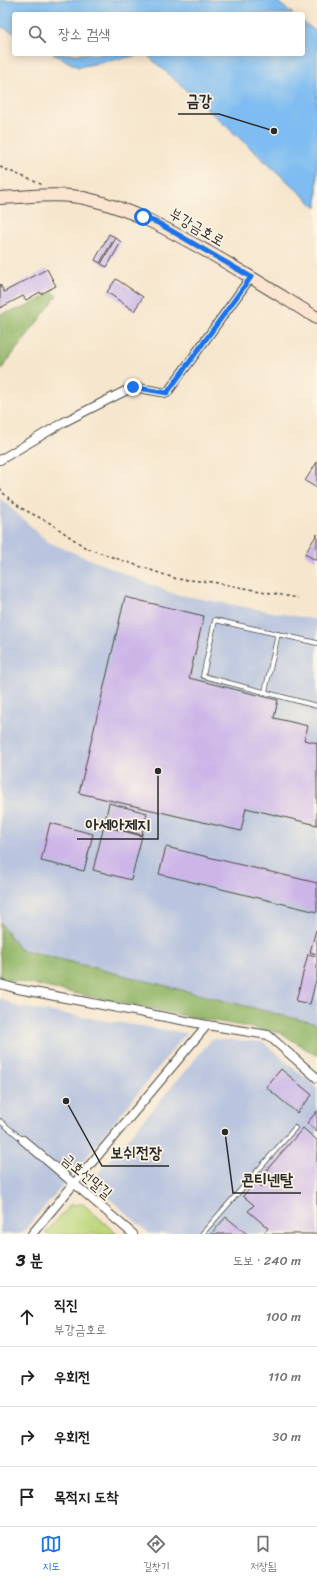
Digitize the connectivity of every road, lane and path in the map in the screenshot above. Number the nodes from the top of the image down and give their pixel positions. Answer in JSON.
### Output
{"nodes":[{"id":1,"x":0,"y":167,"type":"edge"},
{"id":2,"x":49,"y":187,"type":"dead end"},
{"id":3,"x":0,"y":198,"type":"edge"},
{"id":4,"x":251,"y":277,"type":"junction"},
{"id":5,"x":317,"y":318,"type":"edge"},
{"id":6,"x":0,"y":460,"type":"edge"},
{"id":7,"x":0,"y":488,"type":"edge"},
{"id":8,"x":298,"y":598,"type":"dead end"},
{"id":9,"x":278,"y":634,"type":"junction"},
{"id":10,"x":317,"y":643,"type":"edge"},
{"id":11,"x":265,"y":692,"type":"junction"},
{"id":12,"x":317,"y":706,"type":"edge"},
{"id":13,"x":0,"y":984,"type":"edge"},
{"id":14,"x":207,"y":1026,"type":"junction"},
{"id":15,"x":317,"y":1078,"type":"edge"},
{"id":16,"x":0,"y":1121,"type":"edge"},
{"id":17,"x":295,"y":1128,"type":"dead end"},
{"id":18,"x":23,"y":1140,"type":"joint"},
{"id":19,"x":75,"y":1184,"type":"junction"},
{"id":20,"x":32,"y":1234,"type":"edge"},
{"id":21,"x":133,"y":1234,"type":"edge"},
{"id":22,"x":202,"y":1234,"type":"edge"}],
"edges":[{"from":1,"to":2,"type":"path"},
{"from":3,"to":4,"type":"street","name":"부강금호로"},
{"from":4,"to":5,"type":"street","name":"부강금호로"},
{"from":4,"to":6,"type":"street"},
{"from":7,"to":8,"type":"path"},
{"from":9,"to":10,"type":"lane"},
{"from":9,"to":11,"type":"lane"},
{"from":9,"to":11,"type":"lane"},
{"from":11,"to":12,"type":"lane"},
{"from":13,"to":14,"type":"street"},
{"from":14,"to":15,"type":"street"},
{"from":14,"to":19,"type":"street"},
{"from":16,"to":18,"type":"lane"},
{"from":17,"to":22,"type":"lane"},
{"from":18,"to":19,"type":"street","name":"금호선말길"},
{"from":19,"to":20,"type":"street"},
{"from":19,"to":21,"type":"street","name":"금호선말길"}]}
